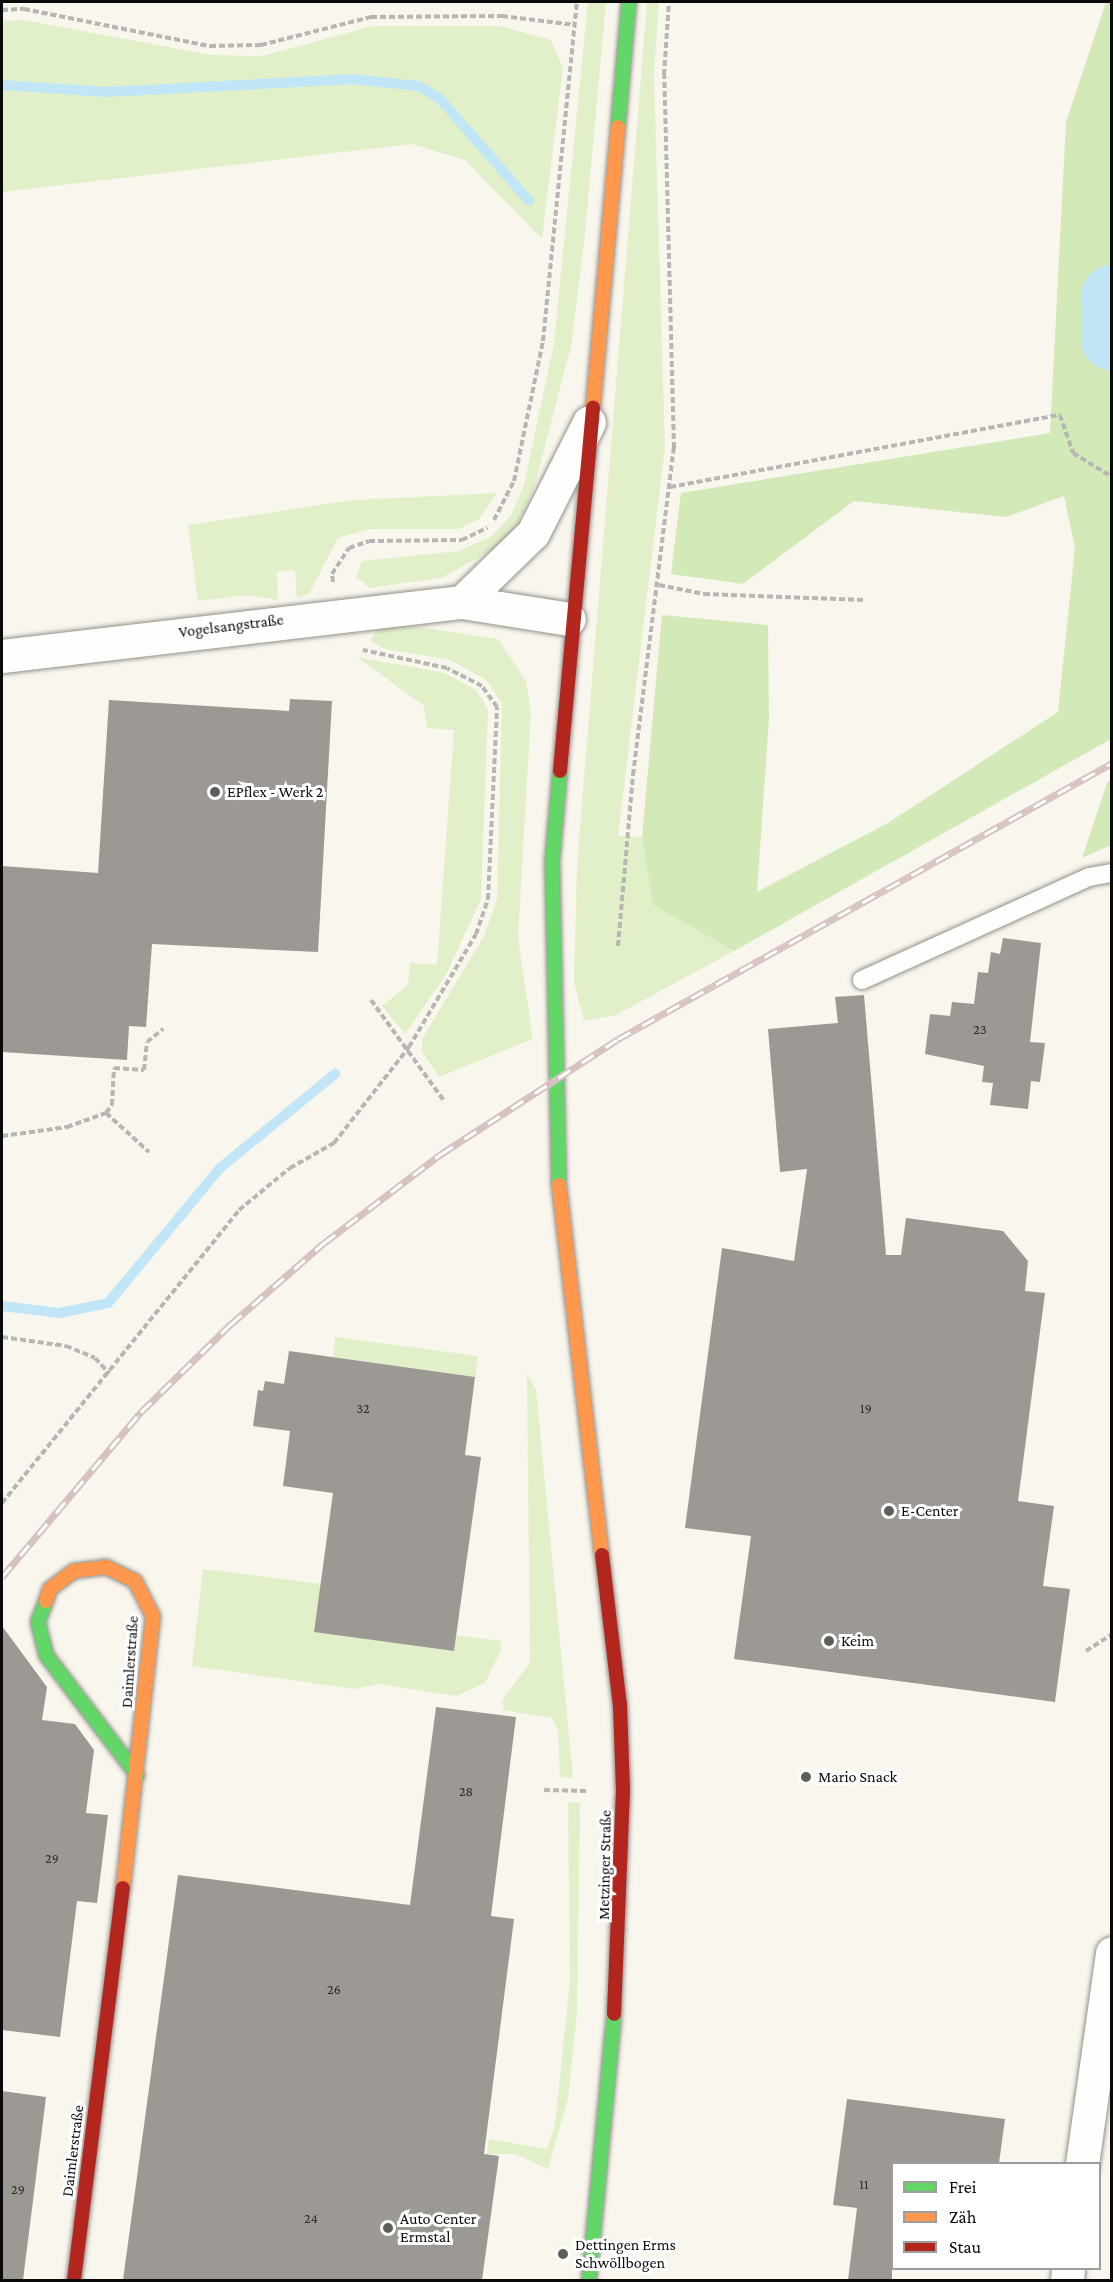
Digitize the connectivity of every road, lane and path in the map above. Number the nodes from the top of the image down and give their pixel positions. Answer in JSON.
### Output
{"nodes":[{"id":1,"x":577,"y":2,"type":"edge"},
{"id":2,"x":629,"y":2,"type":"edge"},
{"id":3,"x":669,"y":2,"type":"edge"},
{"id":4,"x":2,"y":10,"type":"edge"},
{"id":5,"x":575,"y":25,"type":"junction"},
{"id":6,"x":589,"y":422,"type":"junction"},
{"id":7,"x":1112,"y":477,"type":"edge"},
{"id":8,"x":670,"y":486,"type":"junction"},
{"id":9,"x":659,"y":585,"type":"junction"},
{"id":10,"x":865,"y":600,"type":"dead end"},
{"id":11,"x":462,"y":602,"type":"junction"},
{"id":12,"x":337,"y":613,"type":"junction"},
{"id":13,"x":569,"y":619,"type":"junction"},
{"id":14,"x":2,"y":656,"type":"edge"},
{"id":15,"x":1112,"y":873,"type":"edge"},
{"id":16,"x":618,"y":946,"type":"dead end"},
{"id":17,"x":862,"y":980,"type":"dead end"},
{"id":18,"x":371,"y":1000,"type":"dead end"},
{"id":19,"x":162,"y":1029,"type":"dead end"},
{"id":20,"x":409,"y":1047,"type":"junction"},
{"id":21,"x":444,"y":1101,"type":"dead end"},
{"id":22,"x":106,"y":1113,"type":"junction"},
{"id":23,"x":2,"y":1136,"type":"edge"},
{"id":24,"x":149,"y":1152,"type":"dead end"},
{"id":25,"x":2,"y":1337,"type":"edge"},
{"id":26,"x":109,"y":1373,"type":"junction"},
{"id":27,"x":2,"y":1503,"type":"edge"},
{"id":28,"x":1112,"y":1634,"type":"edge"},
{"id":29,"x":1086,"y":1651,"type":"dead end"},
{"id":30,"x":137,"y":1775,"type":"junction"},
{"id":31,"x":544,"y":1790,"type":"dead end"},
{"id":32,"x":588,"y":1791,"type":"dead end"},
{"id":33,"x":1112,"y":1953,"type":"edge"},
{"id":34,"x":1082,"y":2162,"type":"edge"},
{"id":35,"x":74,"y":2280,"type":"edge"},
{"id":36,"x":589,"y":2280,"type":"edge"}],
"edges":[{"from":1,"to":5,"type":"path"},
{"from":2,"to":6,"type":"street","name":"Metzinger Straße"},
{"from":3,"to":8,"type":"path"},
{"from":4,"to":5,"type":"path"},
{"from":5,"to":12,"type":"path"},
{"from":6,"to":11,"type":"street"},
{"from":6,"to":13,"type":"street","name":"Metzinger Straße"},
{"from":7,"to":8,"type":"path"},
{"from":8,"to":9,"type":"path"},
{"from":9,"to":10,"type":"path"},
{"from":9,"to":16,"type":"path"},
{"from":11,"to":12,"type":"street","name":"Vogelsangstraße"},
{"from":11,"to":13,"type":"street","name":"Vogelsangstraße"},
{"from":12,"to":14,"type":"street","name":"Vogelsangstraße"},
{"from":12,"to":20,"type":"path"},
{"from":13,"to":36,"type":"street","name":"Metzinger Straße"},
{"from":15,"to":17,"type":"lane"},
{"from":18,"to":20,"type":"path"},
{"from":19,"to":22,"type":"path"},
{"from":20,"to":21,"type":"path"},
{"from":20,"to":26,"type":"path"},
{"from":22,"to":23,"type":"path"},
{"from":22,"to":24,"type":"path"},
{"from":25,"to":26,"type":"path"},
{"from":26,"to":27,"type":"path"},
{"from":28,"to":29,"type":"path"},
{"from":30,"to":30,"type":"street","name":"Daimlerstraße"},
{"from":30,"to":35,"type":"street","name":"Daimlerstraße"},
{"from":31,"to":32,"type":"path"},
{"from":33,"to":34,"type":"street"}]}
